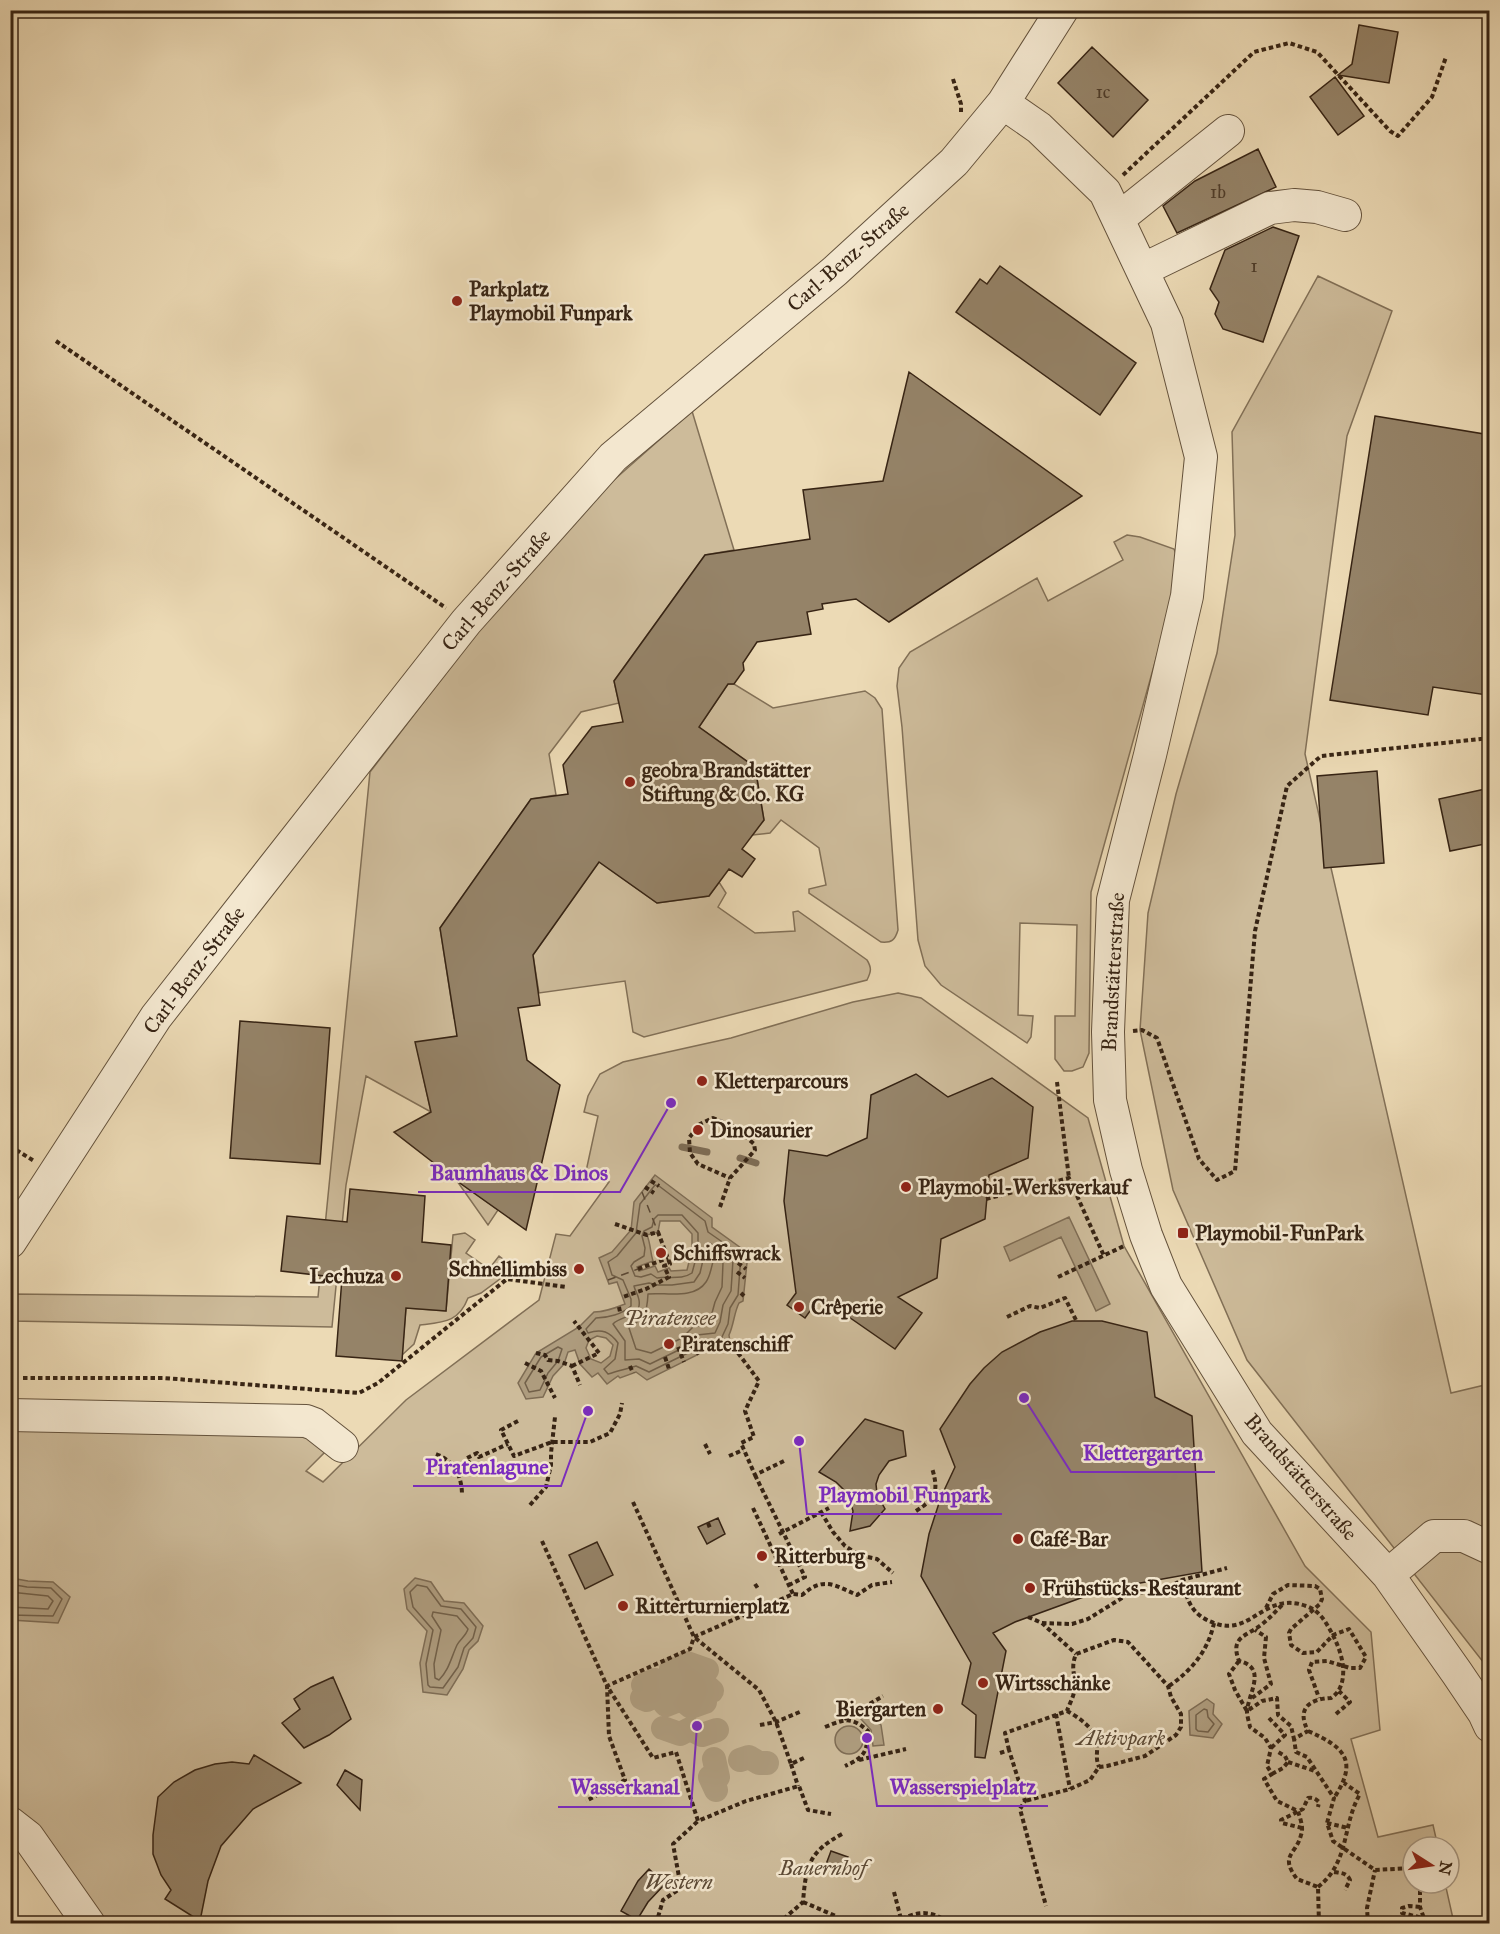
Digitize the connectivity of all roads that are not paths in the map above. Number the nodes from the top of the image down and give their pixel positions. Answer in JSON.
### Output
{"nodes":[{"id":1,"x":1062,"y":10,"type":"edge"},
{"id":2,"x":1003,"y":104,"type":"junction"},
{"id":3,"x":1228,"y":131,"type":"dead end"},
{"id":4,"x":1112,"y":205,"type":"junction"},
{"id":5,"x":1345,"y":215,"type":"dead end"},
{"id":6,"x":1142,"y":270,"type":"junction"},
{"id":7,"x":10,"y":1242,"type":"edge"},
{"id":8,"x":10,"y":1415,"type":"edge"},
{"id":9,"x":342,"y":1446,"type":"dead end"},
{"id":10,"x":1490,"y":1548,"type":"edge"},
{"id":11,"x":1388,"y":1575,"type":"junction"},
{"id":12,"x":1490,"y":1726,"type":"edge"},
{"id":13,"x":10,"y":1823,"type":"edge"},
{"id":14,"x":89,"y":1923,"type":"edge"}],
"edges":[{"from":1,"to":2,"type":"street","name":"Carl-Benz-Straße"},
{"from":2,"to":4,"type":"street","name":"Brandstätterstraße"},
{"from":2,"to":7,"type":"street","name":"Carl-Benz-Straße"},
{"from":3,"to":4,"type":"street"},
{"from":4,"to":6,"type":"street","name":"Brandstätterstraße"},
{"from":5,"to":6,"type":"street"},
{"from":6,"to":11,"type":"street","name":"Brandstätterstraße"},
{"from":8,"to":9,"type":"street"},
{"from":10,"to":11,"type":"street"},
{"from":11,"to":12,"type":"street","name":"Brandstätterstraße"},
{"from":13,"to":14,"type":"street"}]}
